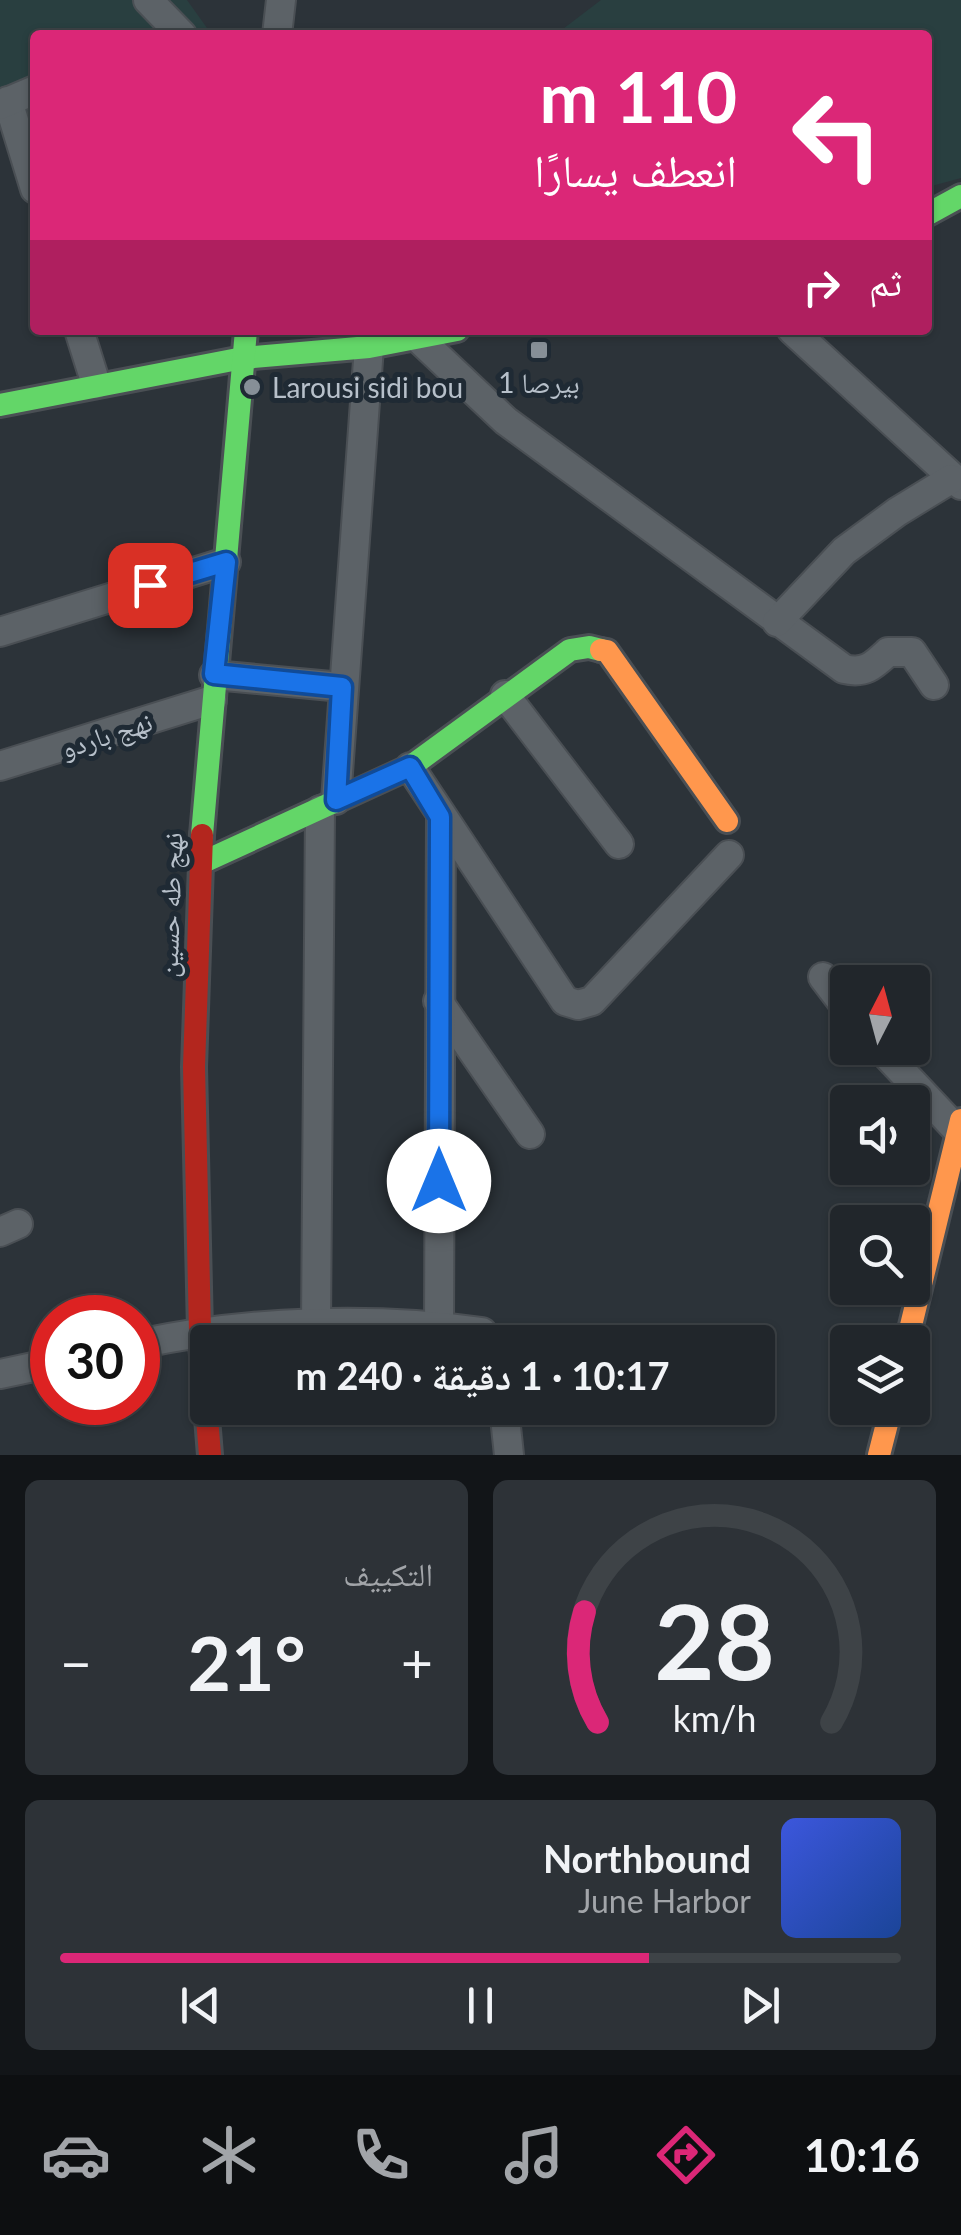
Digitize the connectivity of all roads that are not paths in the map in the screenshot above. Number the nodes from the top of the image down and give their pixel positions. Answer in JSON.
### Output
{"nodes":[{"id":1,"x":148,"y":0,"type":"edge"},
{"id":2,"x":281,"y":0,"type":"edge"},
{"id":3,"x":172,"y":30,"type":"edge"},
{"id":4,"x":278,"y":30,"type":"edge"},
{"id":5,"x":30,"y":92,"type":"edge"},
{"id":6,"x":4,"y":103,"type":"edge"},
{"id":7,"x":30,"y":175,"type":"edge"},
{"id":8,"x":961,"y":196,"type":"edge"},
{"id":9,"x":932,"y":212,"type":"edge"},
{"id":10,"x":961,"y":224,"type":"edge"},
{"id":11,"x":932,"y":227,"type":"edge"},
{"id":12,"x":81,"y":335,"type":"edge"},
{"id":13,"x":245,"y":335,"type":"edge"},
{"id":14,"x":433,"y":335,"type":"edge"},
{"id":15,"x":797,"y":335,"type":"edge"},
{"id":16,"x":418,"y":338,"type":"junction"},
{"id":17,"x":369,"y":348,"type":"junction"},
{"id":18,"x":243,"y":358,"type":"junction"},
{"id":19,"x":96,"y":384,"type":"junction"},
{"id":20,"x":0,"y":405,"type":"edge"},
{"id":21,"x":956,"y":482,"type":"edge"},
{"id":22,"x":226,"y":562,"type":"junction"},
{"id":23,"x":777,"y":622,"type":"junction"},
{"id":24,"x":0,"y":632,"type":"edge"},
{"id":25,"x":934,"y":685,"type":"dead end"},
{"id":26,"x":213,"y":687,"type":"junction"},
{"id":27,"x":342,"y":687,"type":"junction"},
{"id":28,"x":504,"y":695,"type":"junction"},
{"id":29,"x":0,"y":766,"type":"edge"},
{"id":30,"x":410,"y":767,"type":"junction"},
{"id":31,"x":328,"y":805,"type":"junction"},
{"id":32,"x":440,"y":817,"type":"junction"},
{"id":33,"x":728,"y":820,"type":"dead end"},
{"id":34,"x":620,"y":844,"type":"dead end"},
{"id":35,"x":729,"y":855,"type":"dead end"},
{"id":36,"x":199,"y":864,"type":"junction"},
{"id":37,"x":823,"y":976,"type":"dead end"},
{"id":38,"x":830,"y":986,"type":"edge"},
{"id":39,"x":438,"y":1001,"type":"junction"},
{"id":40,"x":898,"y":1065,"type":"edge"},
{"id":41,"x":960,"y":1125,"type":"edge"},
{"id":42,"x":530,"y":1134,"type":"dead end"},
{"id":43,"x":316,"y":1324,"type":"junction"},
{"id":44,"x":200,"y":1325,"type":"edge"},
{"id":45,"x":299,"y":1325,"type":"edge"},
{"id":46,"x":378,"y":1325,"type":"edge"},
{"id":47,"x":439,"y":1325,"type":"edge"},
{"id":48,"x":910,"y":1325,"type":"edge"},
{"id":49,"x":190,"y":1333,"type":"edge"},
{"id":50,"x":160,"y":1339,"type":"edge"},
{"id":51,"x":30,"y":1367,"type":"edge"},
{"id":52,"x":0,"y":1374,"type":"edge"},
{"id":53,"x":208,"y":1425,"type":"edge"},
{"id":54,"x":506,"y":1425,"type":"edge"},
{"id":55,"x":889,"y":1425,"type":"edge"},
{"id":56,"x":886,"y":1451,"type":"edge"},
{"id":57,"x":210,"y":1455,"type":"edge"},
{"id":58,"x":509,"y":1455,"type":"edge"}],
"edges":[{"from":1,"to":3,"type":"street"},
{"from":2,"to":4,"type":"street"},
{"from":5,"to":6,"type":"street"},
{"from":6,"to":7,"type":"street"},
{"from":8,"to":9,"type":"street"},
{"from":10,"to":11,"type":"street"},
{"from":12,"to":19,"type":"street"},
{"from":13,"to":18,"type":"street","name":"نهج طه حسين"},
{"from":14,"to":16,"type":"street"},
{"from":15,"to":21,"type":"street"},
{"from":16,"to":17,"type":"street"},
{"from":16,"to":23,"type":"street"},
{"from":17,"to":18,"type":"street"},
{"from":17,"to":27,"type":"street"},
{"from":18,"to":19,"type":"street"},
{"from":18,"to":22,"type":"street","name":"نهج طه حسين"},
{"from":19,"to":20,"type":"street"},
{"from":21,"to":23,"type":"street"},
{"from":22,"to":24,"type":"street"},
{"from":22,"to":26,"type":"street","name":"نهج طه حسين"},
{"from":23,"to":25,"type":"street"},
{"from":26,"to":27,"type":"street"},
{"from":26,"to":29,"type":"street","name":"نهج باردو"},
{"from":26,"to":36,"type":"street","name":"نهج طه حسين"},
{"from":27,"to":31,"type":"street"},
{"from":28,"to":30,"type":"street"},
{"from":28,"to":33,"type":"street"},
{"from":28,"to":34,"type":"street"},
{"from":30,"to":31,"type":"street"},
{"from":30,"to":32,"type":"street"},
{"from":31,"to":36,"type":"street"},
{"from":31,"to":43,"type":"street"},
{"from":32,"to":35,"type":"street"},
{"from":32,"to":39,"type":"street"},
{"from":36,"to":44,"type":"street","name":"نهج طه حسين"},
{"from":37,"to":38,"type":"street"},
{"from":39,"to":42,"type":"street"},
{"from":39,"to":47,"type":"street"},
{"from":40,"to":41,"type":"street"},
{"from":41,"to":48,"type":"street"},
{"from":43,"to":45,"type":"street"},
{"from":43,"to":46,"type":"street"},
{"from":49,"to":50,"type":"street"},
{"from":51,"to":52,"type":"street"},
{"from":53,"to":57,"type":"street","name":"نهج طه حسين"},
{"from":54,"to":58,"type":"street"},
{"from":55,"to":56,"type":"street"}]}
